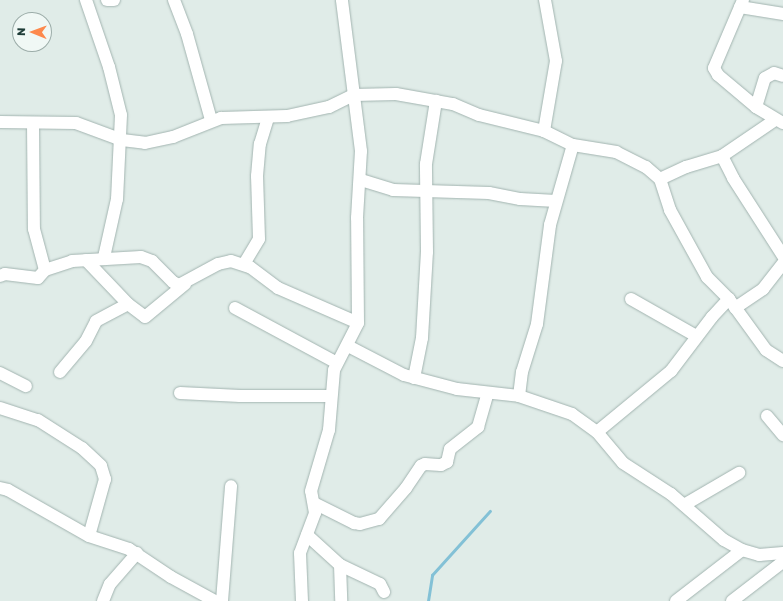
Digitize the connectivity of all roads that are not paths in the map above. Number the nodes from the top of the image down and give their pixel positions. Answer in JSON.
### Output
{"nodes":[{"id":1,"x":86,"y":0,"type":"edge"},
{"id":2,"x":107,"y":0,"type":"edge"},
{"id":3,"x":114,"y":0,"type":"edge"},
{"id":4,"x":174,"y":0,"type":"edge"},
{"id":5,"x":342,"y":0,"type":"edge"},
{"id":6,"x":545,"y":0,"type":"edge"},
{"id":7,"x":742,"y":4,"type":"edge"},
{"id":8,"x":783,"y":14,"type":"edge"},
{"id":9,"x":783,"y":76,"type":"edge"},
{"id":10,"x":354,"y":95,"type":"junction"},
{"id":11,"x":436,"y":101,"type":"junction"},
{"id":12,"x":756,"y":107,"type":"junction"},
{"id":13,"x":268,"y":117,"type":"junction"},
{"id":14,"x":211,"y":120,"type":"junction"},
{"id":15,"x":0,"y":122,"type":"edge"},
{"id":16,"x":779,"y":122,"type":"edge"},
{"id":17,"x":33,"y":123,"type":"junction"},
{"id":18,"x":544,"y":131,"type":"junction"},
{"id":19,"x":122,"y":140,"type":"junction"},
{"id":20,"x":573,"y":145,"type":"junction"},
{"id":21,"x":722,"y":156,"type":"junction"},
{"id":22,"x":660,"y":179,"type":"junction"},
{"id":23,"x":361,"y":180,"type":"junction"},
{"id":24,"x":425,"y":191,"type":"junction"},
{"id":25,"x":556,"y":201,"type":"junction"},
{"id":26,"x":783,"y":256,"type":"edge"},
{"id":27,"x":104,"y":257,"type":"junction"},
{"id":28,"x":86,"y":260,"type":"junction"},
{"id":29,"x":783,"y":263,"type":"edge"},
{"id":30,"x":244,"y":264,"type":"junction"},
{"id":31,"x":46,"y":270,"type":"junction"},
{"id":32,"x":0,"y":276,"type":"edge"},
{"id":33,"x":185,"y":284,"type":"junction"},
{"id":34,"x":631,"y":300,"type":"dead end"},
{"id":35,"x":128,"y":304,"type":"junction"},
{"id":36,"x":732,"y":304,"type":"junction"},
{"id":37,"x":235,"y":308,"type":"dead end"},
{"id":38,"x":358,"y":323,"type":"junction"},
{"id":39,"x":696,"y":336,"type":"junction"},
{"id":40,"x":348,"y":346,"type":"junction"},
{"id":41,"x":783,"y":361,"type":"edge"},
{"id":42,"x":337,"y":363,"type":"junction"},
{"id":43,"x":60,"y":372,"type":"dead end"},
{"id":44,"x":0,"y":373,"type":"edge"},
{"id":45,"x":414,"y":378,"type":"junction"},
{"id":46,"x":26,"y":386,"type":"dead end"},
{"id":47,"x":180,"y":393,"type":"dead end"},
{"id":48,"x":488,"y":393,"type":"junction"},
{"id":49,"x":331,"y":396,"type":"junction"},
{"id":50,"x":520,"y":396,"type":"junction"},
{"id":51,"x":0,"y":408,"type":"edge"},
{"id":52,"x":766,"y":416,"type":"dead end"},
{"id":53,"x":597,"y":432,"type":"junction"},
{"id":54,"x":783,"y":435,"type":"edge"},
{"id":55,"x":739,"y":473,"type":"dead end"},
{"id":56,"x":231,"y":486,"type":"dead end"},
{"id":57,"x":0,"y":488,"type":"edge"},
{"id":58,"x":314,"y":503,"type":"junction"},
{"id":59,"x":684,"y":505,"type":"junction"},
{"id":60,"x":307,"y":535,"type":"junction"},
{"id":61,"x":89,"y":536,"type":"junction"},
{"id":62,"x":742,"y":550,"type":"junction"},
{"id":63,"x":137,"y":553,"type":"junction"},
{"id":64,"x":782,"y":561,"type":"edge"},
{"id":65,"x":340,"y":565,"type":"junction"},
{"id":66,"x":384,"y":592,"type":"dead end"},
{"id":67,"x":103,"y":601,"type":"edge"},
{"id":68,"x":215,"y":601,"type":"edge"},
{"id":69,"x":222,"y":601,"type":"edge"},
{"id":70,"x":302,"y":601,"type":"edge"},
{"id":71,"x":341,"y":601,"type":"edge"},
{"id":72,"x":676,"y":601,"type":"edge"},
{"id":73,"x":732,"y":601,"type":"edge"}],
"edges":[{"from":1,"to":19,"type":"street"},
{"from":2,"to":3,"type":"street"},
{"from":4,"to":14,"type":"street"},
{"from":5,"to":10,"type":"street"},
{"from":6,"to":18,"type":"street"},
{"from":7,"to":8,"type":"street"},
{"from":7,"to":12,"type":"street"},
{"from":9,"to":12,"type":"street"},
{"from":10,"to":11,"type":"street"},
{"from":10,"to":13,"type":"street"},
{"from":10,"to":23,"type":"street"},
{"from":11,"to":18,"type":"street"},
{"from":11,"to":24,"type":"street"},
{"from":12,"to":16,"type":"street"},
{"from":13,"to":14,"type":"street"},
{"from":13,"to":30,"type":"street"},
{"from":14,"to":19,"type":"street"},
{"from":15,"to":17,"type":"street"},
{"from":16,"to":21,"type":"street"},
{"from":17,"to":19,"type":"street"},
{"from":17,"to":31,"type":"street"},
{"from":18,"to":20,"type":"street"},
{"from":19,"to":27,"type":"street"},
{"from":20,"to":22,"type":"street"},
{"from":20,"to":25,"type":"street"},
{"from":21,"to":22,"type":"street"},
{"from":21,"to":26,"type":"street"},
{"from":22,"to":36,"type":"street"},
{"from":23,"to":24,"type":"street"},
{"from":23,"to":38,"type":"street"},
{"from":24,"to":25,"type":"street"},
{"from":24,"to":45,"type":"street"},
{"from":25,"to":50,"type":"street"},
{"from":27,"to":28,"type":"street"},
{"from":27,"to":33,"type":"street"},
{"from":28,"to":31,"type":"street"},
{"from":28,"to":35,"type":"street"},
{"from":29,"to":36,"type":"street"},
{"from":30,"to":33,"type":"street"},
{"from":30,"to":38,"type":"street"},
{"from":31,"to":32,"type":"street"},
{"from":33,"to":35,"type":"street"},
{"from":34,"to":39,"type":"street"},
{"from":35,"to":43,"type":"street"},
{"from":36,"to":39,"type":"street"},
{"from":36,"to":41,"type":"street"},
{"from":37,"to":42,"type":"street"},
{"from":38,"to":40,"type":"street"},
{"from":39,"to":53,"type":"street"},
{"from":40,"to":42,"type":"street"},
{"from":40,"to":45,"type":"street"},
{"from":42,"to":49,"type":"street"},
{"from":44,"to":46,"type":"street"},
{"from":45,"to":48,"type":"street"},
{"from":47,"to":49,"type":"street"},
{"from":48,"to":50,"type":"street"},
{"from":48,"to":58,"type":"street"},
{"from":49,"to":58,"type":"street"},
{"from":50,"to":53,"type":"street"},
{"from":51,"to":61,"type":"street"},
{"from":52,"to":54,"type":"street"},
{"from":53,"to":59,"type":"street"},
{"from":55,"to":59,"type":"street"},
{"from":56,"to":69,"type":"street"},
{"from":57,"to":61,"type":"street"},
{"from":58,"to":60,"type":"street"},
{"from":59,"to":62,"type":"street"},
{"from":60,"to":65,"type":"street"},
{"from":60,"to":70,"type":"street"},
{"from":61,"to":63,"type":"street"},
{"from":62,"to":64,"type":"street"},
{"from":62,"to":72,"type":"street"},
{"from":63,"to":67,"type":"street"},
{"from":63,"to":68,"type":"street"},
{"from":64,"to":73,"type":"street"},
{"from":65,"to":66,"type":"street"},
{"from":65,"to":71,"type":"street"}]}
